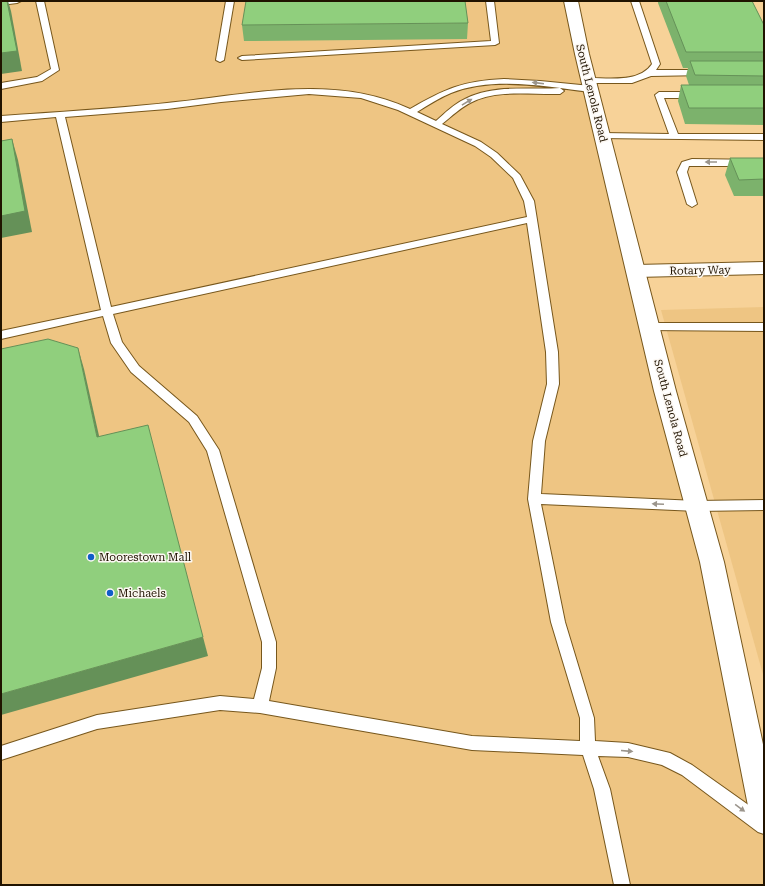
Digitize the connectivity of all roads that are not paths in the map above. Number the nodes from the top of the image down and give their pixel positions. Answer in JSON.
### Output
{"nodes":[{"id":1,"x":17,"y":1,"type":"edge"},
{"id":2,"x":40,"y":1,"type":"edge"},
{"id":3,"x":230,"y":1,"type":"edge"},
{"id":4,"x":490,"y":1,"type":"edge"},
{"id":5,"x":571,"y":1,"type":"edge"},
{"id":6,"x":635,"y":1,"type":"edge"},
{"id":7,"x":1,"y":3,"type":"edge"},
{"id":8,"x":242,"y":58,"type":"dead end"},
{"id":9,"x":220,"y":60,"type":"dead end"},
{"id":10,"x":650,"y":73,"type":"junction"},
{"id":11,"x":711,"y":73,"type":"edge"},
{"id":12,"x":590,"y":85,"type":"junction"},
{"id":13,"x":1,"y":86,"type":"edge"},
{"id":14,"x":704,"y":95,"type":"edge"},
{"id":15,"x":410,"y":112,"type":"junction"},
{"id":16,"x":60,"y":114,"type":"junction"},
{"id":17,"x":1,"y":119,"type":"edge"},
{"id":18,"x":436,"y":125,"type":"junction"},
{"id":19,"x":602,"y":136,"type":"junction"},
{"id":20,"x":674,"y":136,"type":"junction"},
{"id":21,"x":764,"y":137,"type":"edge"},
{"id":22,"x":764,"y":163,"type":"edge"},
{"id":23,"x":692,"y":204,"type":"dead end"},
{"id":24,"x":532,"y":219,"type":"junction"},
{"id":25,"x":764,"y":268,"type":"edge"},
{"id":26,"x":636,"y":271,"type":"junction"},
{"id":27,"x":107,"y":313,"type":"junction"},
{"id":28,"x":650,"y":327,"type":"junction"},
{"id":29,"x":764,"y":328,"type":"edge"},
{"id":30,"x":1,"y":335,"type":"edge"},
{"id":31,"x":534,"y":498,"type":"junction"},
{"id":32,"x":764,"y":505,"type":"edge"},
{"id":33,"x":698,"y":506,"type":"junction"},
{"id":34,"x":260,"y":706,"type":"junction"},
{"id":35,"x":588,"y":749,"type":"junction"},
{"id":36,"x":1,"y":753,"type":"edge"},
{"id":37,"x":764,"y":816,"type":"edge"},
{"id":38,"x":764,"y":826,"type":"edge"},
{"id":39,"x":622,"y":885,"type":"edge"}],
"edges":[{"from":1,"to":7,"type":"lane"},
{"from":2,"to":13,"type":"lane"},
{"from":3,"to":9,"type":"lane"},
{"from":4,"to":8,"type":"lane"},
{"from":5,"to":12,"type":"street","name":"South Lenola Road"},
{"from":6,"to":10,"type":"lane"},
{"from":10,"to":11,"type":"lane"},
{"from":10,"to":12,"type":"lane"},
{"from":12,"to":15,"type":"lane","one_way":true},
{"from":18,"to":12,"type":"lane","one_way":true},
{"from":12,"to":19,"type":"street","name":"South Lenola Road"},
{"from":14,"to":20,"type":"lane"},
{"from":15,"to":16,"type":"lane"},
{"from":15,"to":18,"type":"lane"},
{"from":16,"to":17,"type":"lane"},
{"from":16,"to":27,"type":"lane"},
{"from":18,"to":24,"type":"lane"},
{"from":19,"to":20,"type":"lane"},
{"from":19,"to":26,"type":"street","name":"South Lenola Road"},
{"from":20,"to":21,"type":"lane"},
{"from":22,"to":23,"type":"lane","one_way":true},
{"from":24,"to":27,"type":"lane"},
{"from":24,"to":31,"type":"lane"},
{"from":25,"to":26,"type":"street","name":"Rotary Way"},
{"from":26,"to":28,"type":"street","name":"South Lenola Road"},
{"from":27,"to":30,"type":"lane"},
{"from":27,"to":34,"type":"lane"},
{"from":28,"to":29,"type":"lane"},
{"from":28,"to":33,"type":"street","name":"South Lenola Road"},
{"from":33,"to":31,"type":"lane","one_way":true},
{"from":31,"to":35,"type":"lane"},
{"from":32,"to":33,"type":"lane"},
{"from":33,"to":37,"type":"street","name":"South Lenola Road"},
{"from":34,"to":35,"type":"lane"},
{"from":34,"to":36,"type":"lane"},
{"from":35,"to":38,"type":"lane","one_way":true},
{"from":35,"to":39,"type":"lane"}]}
